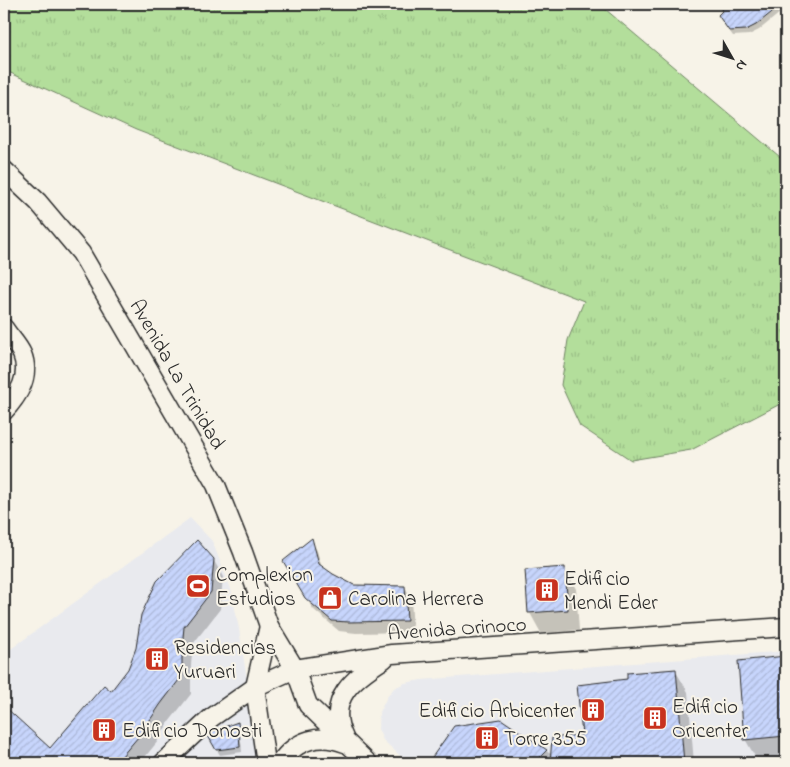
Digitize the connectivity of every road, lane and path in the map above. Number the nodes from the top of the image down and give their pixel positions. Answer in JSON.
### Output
{"nodes":[{"id":1,"x":4,"y":170,"type":"edge"},
{"id":2,"x":4,"y":328,"type":"edge"},
{"id":3,"x":4,"y":411,"type":"edge"},
{"id":4,"x":269,"y":626,"type":"junction"},
{"id":5,"x":786,"y":627,"type":"edge"},
{"id":6,"x":392,"y":654,"type":"junction"},
{"id":7,"x":295,"y":669,"type":"junction"},
{"id":8,"x":255,"y":687,"type":"junction"},
{"id":9,"x":346,"y":743,"type":"junction"},
{"id":10,"x":163,"y":763,"type":"edge"},
{"id":11,"x":266,"y":763,"type":"edge"},
{"id":12,"x":280,"y":763,"type":"edge"},
{"id":13,"x":368,"y":763,"type":"edge"}],
"edges":[{"from":1,"to":4,"type":"street","name":"Avenida La Trinidad"},
{"from":2,"to":3,"type":"street"},
{"from":4,"to":7,"type":"street","name":"Avenida La Trinidad"},
{"from":4,"to":8,"type":"street"},
{"from":5,"to":6,"type":"street","name":"Avenida Orinoco"},
{"from":6,"to":7,"type":"street","name":"Avenida Orinoco"},
{"from":6,"to":9,"type":"street"},
{"from":7,"to":8,"type":"street","name":"Avenida Orinoco"},
{"from":7,"to":9,"type":"street","name":"Avenida La Trinidad"},
{"from":8,"to":10,"type":"street","name":"Avenida Orinoco"},
{"from":8,"to":11,"type":"street"},
{"from":9,"to":12,"type":"street"},
{"from":9,"to":13,"type":"street","name":"Avenida La Trinidad"}]}
